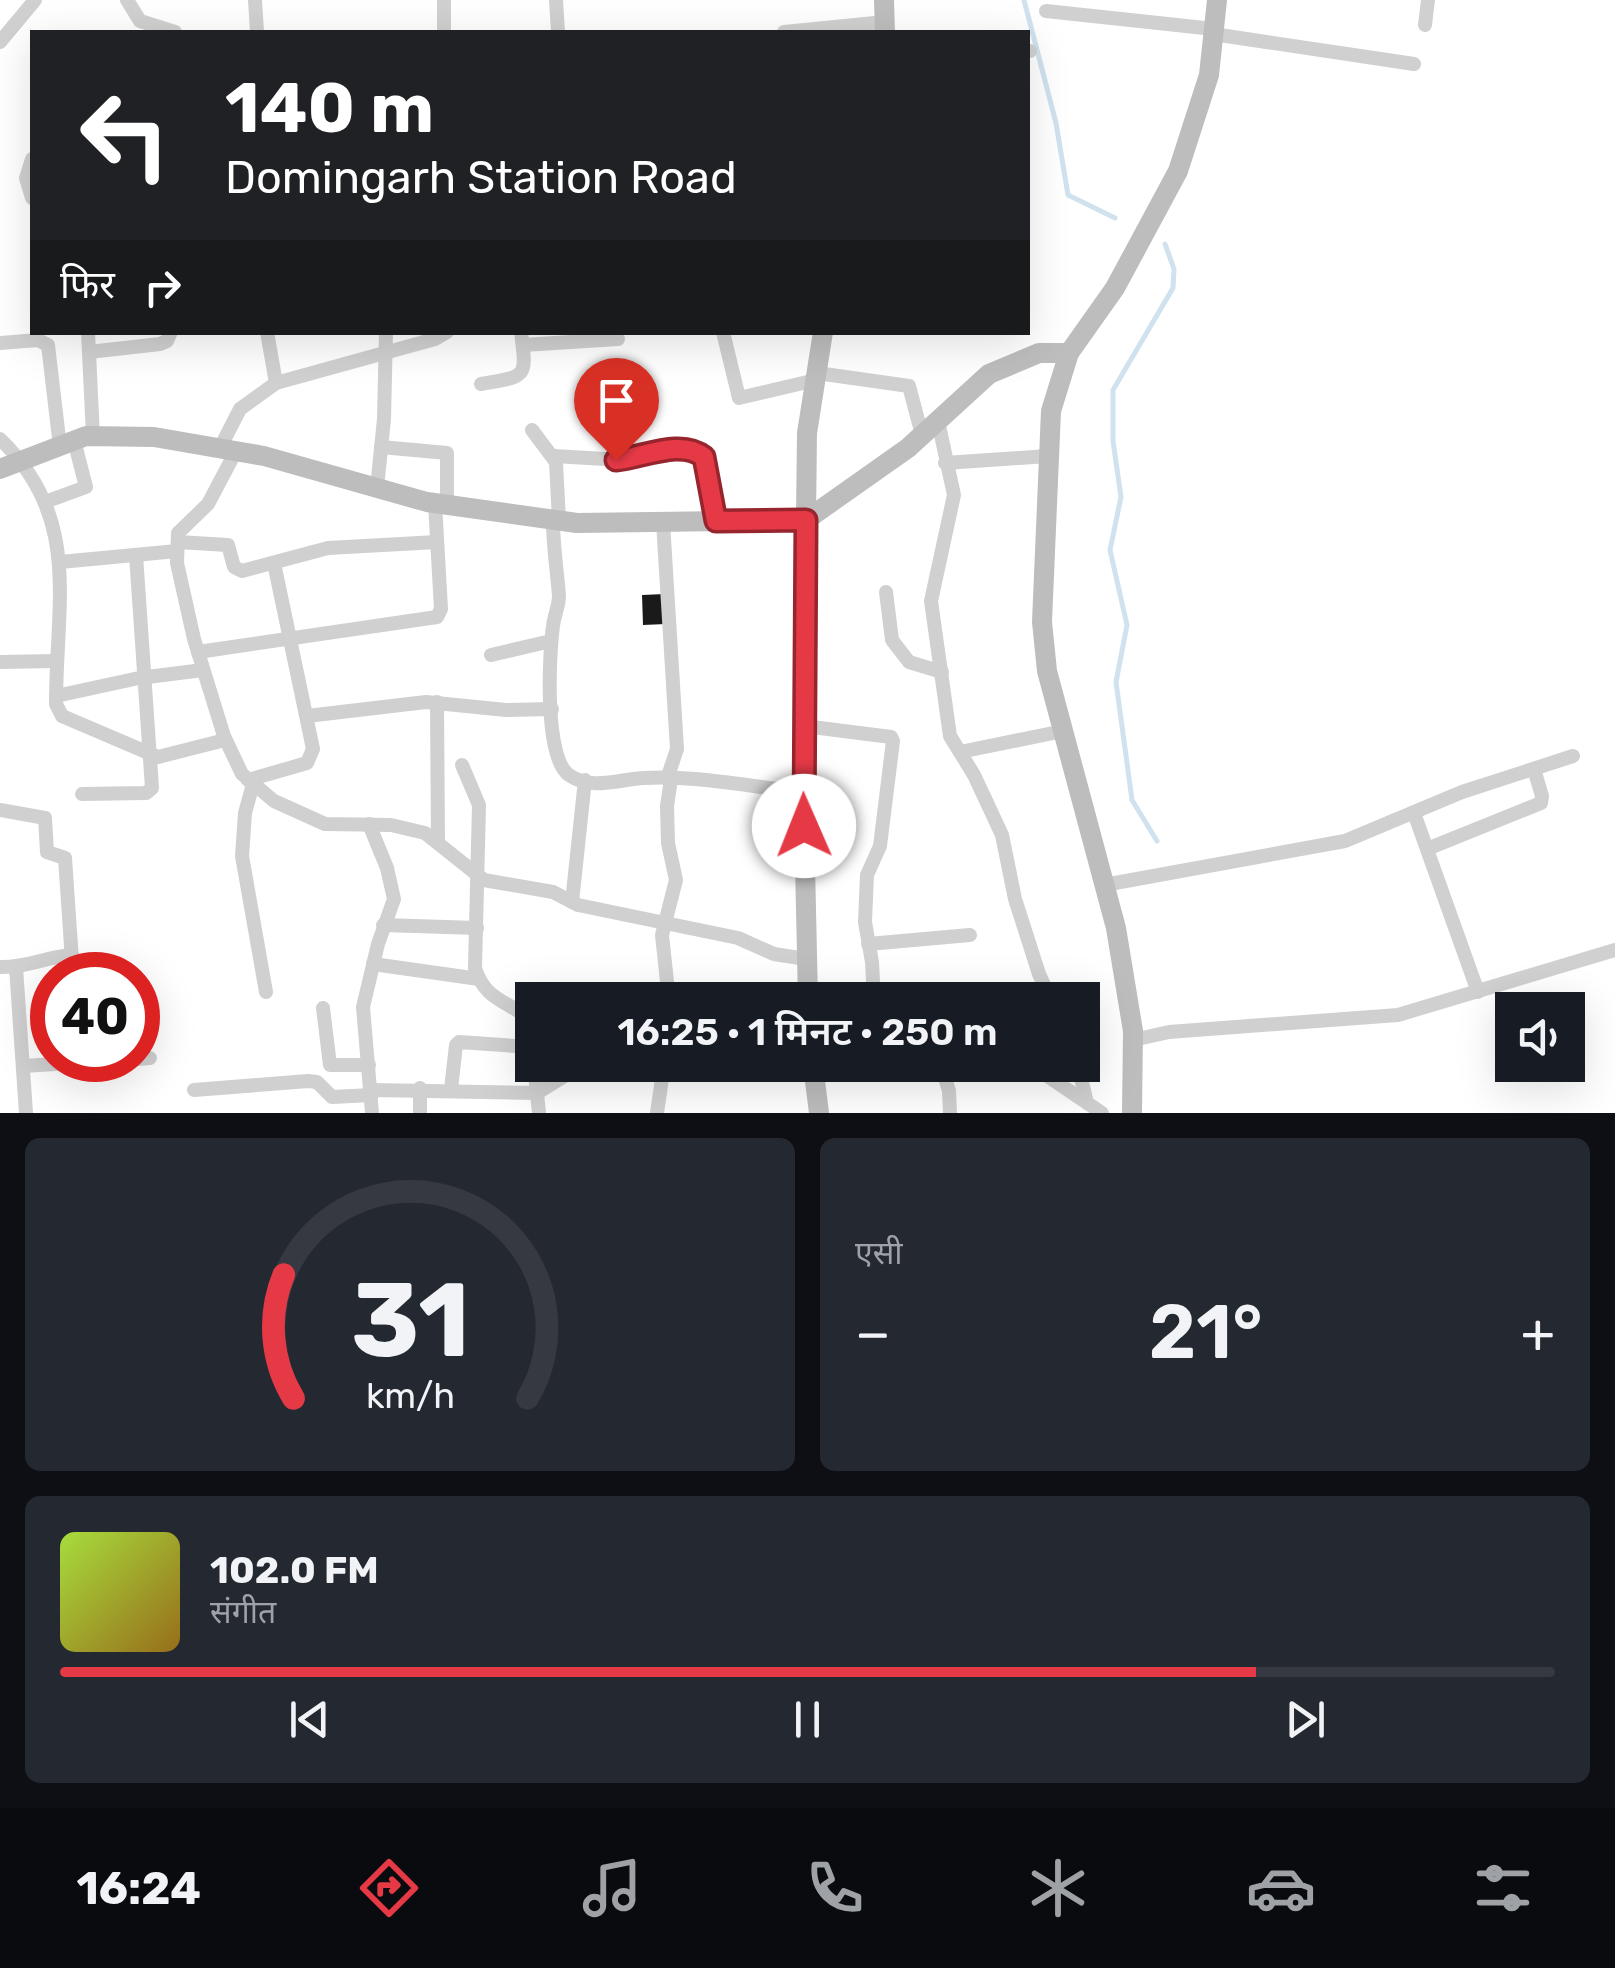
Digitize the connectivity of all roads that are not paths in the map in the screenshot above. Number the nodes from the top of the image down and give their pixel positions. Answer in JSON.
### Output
{"nodes":[{"id":1,"x":35,"y":0,"type":"edge"},
{"id":2,"x":127,"y":0,"type":"edge"},
{"id":3,"x":255,"y":0,"type":"edge"},
{"id":4,"x":444,"y":0,"type":"edge"},
{"id":5,"x":556,"y":0,"type":"edge"},
{"id":6,"x":884,"y":0,"type":"edge"},
{"id":7,"x":1217,"y":0,"type":"edge"},
{"id":8,"x":1428,"y":0,"type":"edge"},
{"id":9,"x":1046,"y":11,"type":"dead end"},
{"id":10,"x":1424,"y":25,"type":"dead end"},
{"id":11,"x":145,"y":27,"type":"edge"},
{"id":12,"x":885,"y":27,"type":"edge"},
{"id":13,"x":256,"y":30,"type":"edge"},
{"id":14,"x":444,"y":30,"type":"edge"},
{"id":15,"x":558,"y":30,"type":"edge"},
{"id":16,"x":824,"y":30,"type":"edge"},
{"id":17,"x":1214,"y":32,"type":"junction"},
{"id":18,"x":0,"y":42,"type":"edge"},
{"id":19,"x":1414,"y":64,"type":"dead end"},
{"id":20,"x":30,"y":165,"type":"edge"},
{"id":21,"x":30,"y":191,"type":"edge"},
{"id":22,"x":88,"y":335,"type":"edge"},
{"id":23,"x":169,"y":335,"type":"edge"},
{"id":24,"x":268,"y":335,"type":"edge"},
{"id":25,"x":386,"y":335,"type":"edge"},
{"id":26,"x":442,"y":335,"type":"edge"},
{"id":27,"x":724,"y":335,"type":"edge"},
{"id":28,"x":823,"y":335,"type":"edge"},
{"id":29,"x":522,"y":339,"type":"edge"},
{"id":30,"x":618,"y":339,"type":"dead end"},
{"id":31,"x":0,"y":343,"type":"edge"},
{"id":32,"x":89,"y":352,"type":"junction"},
{"id":33,"x":386,"y":353,"type":"junction"},
{"id":34,"x":1069,"y":353,"type":"junction"},
{"id":35,"x":816,"y":377,"type":"junction"},
{"id":36,"x":276,"y":383,"type":"junction"},
{"id":37,"x":481,"y":384,"type":"dead end"},
{"id":38,"x":930,"y":428,"type":"junction"},
{"id":39,"x":532,"y":430,"type":"dead end"},
{"id":40,"x":0,"y":440,"type":"edge"},
{"id":41,"x":76,"y":441,"type":"junction"},
{"id":42,"x":381,"y":448,"type":"junction"},
{"id":43,"x":228,"y":450,"type":"junction"},
{"id":44,"x":554,"y":456,"type":"junction"},
{"id":45,"x":1048,"y":456,"type":"junction"},
{"id":46,"x":24,"y":462,"type":"junction"},
{"id":47,"x":946,"y":463,"type":"junction"},
{"id":48,"x":0,"y":469,"type":"edge"},
{"id":49,"x":377,"y":488,"type":"junction"},
{"id":50,"x":45,"y":502,"type":"junction"},
{"id":51,"x":441,"y":504,"type":"junction"},
{"id":52,"x":556,"y":520,"type":"junction"},
{"id":53,"x":806,"y":520,"type":"junction"},
{"id":54,"x":716,"y":521,"type":"junction"},
{"id":55,"x":663,"y":522,"type":"junction"},
{"id":56,"x":437,"y":542,"type":"junction"},
{"id":57,"x":178,"y":547,"type":"junction"},
{"id":58,"x":136,"y":555,"type":"junction"},
{"id":59,"x":60,"y":562,"type":"junction"},
{"id":60,"x":274,"y":563,"type":"junction"},
{"id":61,"x":886,"y":592,"type":"dead end"},
{"id":62,"x":292,"y":641,"type":"junction"},
{"id":63,"x":551,"y":641,"type":"junction"},
{"id":64,"x":198,"y":652,"type":"junction"},
{"id":65,"x":491,"y":655,"type":"dead end"},
{"id":66,"x":56,"y":661,"type":"junction"},
{"id":67,"x":0,"y":662,"type":"edge"},
{"id":68,"x":203,"y":670,"type":"junction"},
{"id":69,"x":942,"y":672,"type":"junction"},
{"id":70,"x":144,"y":678,"type":"junction"},
{"id":71,"x":56,"y":696,"type":"junction"},
{"id":72,"x":437,"y":702,"type":"junction"},
{"id":73,"x":552,"y":709,"type":"junction"},
{"id":74,"x":306,"y":716,"type":"junction"},
{"id":75,"x":804,"y":726,"type":"junction"},
{"id":76,"x":1063,"y":731,"type":"junction"},
{"id":77,"x":225,"y":740,"type":"junction"},
{"id":78,"x":147,"y":752,"type":"junction"},
{"id":79,"x":960,"y":752,"type":"junction"},
{"id":80,"x":1573,"y":756,"type":"dead end"},
{"id":81,"x":462,"y":766,"type":"dead end"},
{"id":82,"x":1534,"y":769,"type":"junction"},
{"id":83,"x":669,"y":779,"type":"junction"},
{"id":84,"x":584,"y":780,"type":"junction"},
{"id":85,"x":251,"y":782,"type":"junction"},
{"id":86,"x":804,"y":792,"type":"junction"},
{"id":87,"x":82,"y":794,"type":"dead end"},
{"id":88,"x":0,"y":810,"type":"edge"},
{"id":89,"x":1414,"y":813,"type":"junction"},
{"id":90,"x":368,"y":824,"type":"junction"},
{"id":91,"x":438,"y":844,"type":"junction"},
{"id":92,"x":1427,"y":848,"type":"junction"},
{"id":93,"x":477,"y":874,"type":"junction"},
{"id":94,"x":1104,"y":886,"type":"junction"},
{"id":95,"x":572,"y":902,"type":"junction"},
{"id":96,"x":667,"y":924,"type":"junction"},
{"id":97,"x":383,"y":925,"type":"junction"},
{"id":98,"x":476,"y":928,"type":"junction"},
{"id":99,"x":970,"y":935,"type":"dead end"},
{"id":100,"x":868,"y":944,"type":"junction"},
{"id":101,"x":1615,"y":950,"type":"edge"},
{"id":102,"x":72,"y":952,"type":"edge"},
{"id":103,"x":806,"y":959,"type":"junction"},
{"id":104,"x":30,"y":963,"type":"edge"},
{"id":105,"x":373,"y":964,"type":"junction"},
{"id":106,"x":0,"y":966,"type":"edge"},
{"id":107,"x":16,"y":967,"type":"junction"},
{"id":108,"x":479,"y":979,"type":"junction"},
{"id":109,"x":667,"y":982,"type":"edge"},
{"id":110,"x":807,"y":982,"type":"edge"},
{"id":111,"x":872,"y":982,"type":"edge"},
{"id":112,"x":1043,"y":982,"type":"edge"},
{"id":113,"x":266,"y":992,"type":"dead end"},
{"id":114,"x":1478,"y":992,"type":"junction"},
{"id":115,"x":323,"y":1008,"type":"dead end"},
{"id":116,"x":515,"y":1010,"type":"edge"},
{"id":117,"x":1133,"y":1040,"type":"junction"},
{"id":118,"x":515,"y":1046,"type":"edge"},
{"id":119,"x":369,"y":1064,"type":"junction"},
{"id":120,"x":30,"y":1065,"type":"edge"},
{"id":121,"x":23,"y":1066,"type":"junction"},
{"id":122,"x":536,"y":1082,"type":"edge"},
{"id":123,"x":555,"y":1082,"type":"edge"},
{"id":124,"x":662,"y":1082,"type":"edge"},
{"id":125,"x":815,"y":1082,"type":"edge"},
{"id":126,"x":946,"y":1082,"type":"edge"},
{"id":127,"x":1056,"y":1082,"type":"edge"},
{"id":128,"x":1082,"y":1082,"type":"edge"},
{"id":129,"x":420,"y":1088,"type":"junction"},
{"id":130,"x":194,"y":1090,"type":"dead end"},
{"id":131,"x":451,"y":1090,"type":"junction"},
{"id":132,"x":372,"y":1093,"type":"junction"},
{"id":133,"x":537,"y":1093,"type":"junction"},
{"id":134,"x":1087,"y":1103,"type":"junction"},
{"id":135,"x":26,"y":1113,"type":"edge"},
{"id":136,"x":372,"y":1113,"type":"edge"},
{"id":137,"x":420,"y":1113,"type":"edge"},
{"id":138,"x":539,"y":1113,"type":"edge"},
{"id":139,"x":657,"y":1113,"type":"edge"},
{"id":140,"x":819,"y":1113,"type":"edge"},
{"id":141,"x":950,"y":1113,"type":"edge"},
{"id":142,"x":1102,"y":1113,"type":"edge"},
{"id":143,"x":1132,"y":1113,"type":"edge"}],
"edges":[{"from":1,"to":18,"type":"street"},
{"from":2,"to":11,"type":"street"},
{"from":3,"to":13,"type":"street"},
{"from":4,"to":14,"type":"street"},
{"from":5,"to":15,"type":"street"},
{"from":6,"to":12,"type":"street"},
{"from":7,"to":17,"type":"street"},
{"from":8,"to":10,"type":"street"},
{"from":9,"to":17,"type":"street"},
{"from":12,"to":16,"type":"street"},
{"from":17,"to":19,"type":"street"},
{"from":17,"to":34,"type":"street"},
{"from":20,"to":21,"type":"street"},
{"from":22,"to":32,"type":"street"},
{"from":23,"to":32,"type":"street"},
{"from":24,"to":36,"type":"street"},
{"from":25,"to":33,"type":"street"},
{"from":26,"to":33,"type":"street"},
{"from":27,"to":35,"type":"street"},
{"from":28,"to":35,"type":"street"},
{"from":29,"to":30,"type":"street"},
{"from":29,"to":37,"type":"street"},
{"from":31,"to":41,"type":"street"},
{"from":32,"to":41,"type":"street"},
{"from":33,"to":36,"type":"street"},
{"from":33,"to":42,"type":"street"},
{"from":34,"to":38,"type":"street"},
{"from":34,"to":45,"type":"street"},
{"from":35,"to":38,"type":"street"},
{"from":35,"to":53,"type":"street"},
{"from":36,"to":43,"type":"street"},
{"from":38,"to":47,"type":"street"},
{"from":38,"to":53,"type":"street"},
{"from":39,"to":44,"type":"street"},
{"from":40,"to":46,"type":"street"},
{"from":41,"to":43,"type":"street"},
{"from":41,"to":46,"type":"street"},
{"from":41,"to":50,"type":"street"},
{"from":42,"to":49,"type":"street"},
{"from":42,"to":51,"type":"street"},
{"from":43,"to":49,"type":"street"},
{"from":43,"to":57,"type":"street"},
{"from":44,"to":52,"type":"street"},
{"from":44,"to":54,"type":"street"},
{"from":45,"to":47,"type":"street"},
{"from":45,"to":76,"type":"street"},
{"from":46,"to":48,"type":"street"},
{"from":46,"to":50,"type":"street"},
{"from":47,"to":69,"type":"street"},
{"from":49,"to":51,"type":"street"},
{"from":50,"to":59,"type":"street"},
{"from":51,"to":52,"type":"street"},
{"from":51,"to":56,"type":"street"},
{"from":52,"to":55,"type":"street"},
{"from":52,"to":63,"type":"street"},
{"from":53,"to":54,"type":"street"},
{"from":53,"to":75,"type":"street"},
{"from":54,"to":55,"type":"street"},
{"from":55,"to":83,"type":"street"},
{"from":56,"to":60,"type":"street"},
{"from":56,"to":62,"type":"street"},
{"from":57,"to":58,"type":"street"},
{"from":57,"to":60,"type":"street"},
{"from":57,"to":64,"type":"street"},
{"from":58,"to":59,"type":"street"},
{"from":58,"to":70,"type":"street"},
{"from":59,"to":66,"type":"street"},
{"from":60,"to":62,"type":"street"},
{"from":61,"to":69,"type":"street"},
{"from":62,"to":64,"type":"street"},
{"from":62,"to":74,"type":"street"},
{"from":63,"to":65,"type":"street"},
{"from":63,"to":73,"type":"street"},
{"from":64,"to":68,"type":"street"},
{"from":66,"to":67,"type":"street"},
{"from":66,"to":71,"type":"street"},
{"from":68,"to":70,"type":"street"},
{"from":68,"to":77,"type":"street"},
{"from":69,"to":79,"type":"street"},
{"from":70,"to":71,"type":"street"},
{"from":70,"to":78,"type":"street"},
{"from":71,"to":78,"type":"street"},
{"from":72,"to":73,"type":"street"},
{"from":72,"to":74,"type":"street"},
{"from":72,"to":91,"type":"street"},
{"from":73,"to":84,"type":"street"},
{"from":74,"to":85,"type":"street"},
{"from":75,"to":86,"type":"street"},
{"from":75,"to":100,"type":"street"},
{"from":76,"to":79,"type":"street"},
{"from":76,"to":94,"type":"street"},
{"from":77,"to":78,"type":"street"},
{"from":77,"to":85,"type":"street"},
{"from":78,"to":87,"type":"street"},
{"from":79,"to":112,"type":"street"},
{"from":80,"to":82,"type":"street"},
{"from":81,"to":93,"type":"street"},
{"from":82,"to":89,"type":"street"},
{"from":82,"to":92,"type":"street"},
{"from":83,"to":84,"type":"street"},
{"from":83,"to":86,"type":"street"},
{"from":83,"to":96,"type":"street"},
{"from":84,"to":95,"type":"street"},
{"from":85,"to":90,"type":"street"},
{"from":85,"to":113,"type":"street"},
{"from":86,"to":103,"type":"street"},
{"from":88,"to":102,"type":"street"},
{"from":89,"to":92,"type":"street"},
{"from":89,"to":94,"type":"street"},
{"from":90,"to":91,"type":"street"},
{"from":90,"to":97,"type":"street"},
{"from":91,"to":93,"type":"street"},
{"from":92,"to":114,"type":"street"},
{"from":93,"to":95,"type":"street"},
{"from":93,"to":98,"type":"street"},
{"from":94,"to":117,"type":"street"},
{"from":95,"to":96,"type":"street"},
{"from":96,"to":103,"type":"street"},
{"from":96,"to":109,"type":"street"},
{"from":97,"to":98,"type":"street"},
{"from":97,"to":105,"type":"street"},
{"from":98,"to":108,"type":"street"},
{"from":99,"to":100,"type":"street"},
{"from":100,"to":111,"type":"street"},
{"from":101,"to":114,"type":"street"},
{"from":103,"to":110,"type":"street"},
{"from":104,"to":107,"type":"street"},
{"from":105,"to":108,"type":"street"},
{"from":105,"to":119,"type":"street"},
{"from":106,"to":107,"type":"street"},
{"from":107,"to":121,"type":"street"},
{"from":108,"to":116,"type":"street"},
{"from":114,"to":117,"type":"street"},
{"from":115,"to":119,"type":"street"},
{"from":117,"to":143,"type":"street"},
{"from":118,"to":131,"type":"street"},
{"from":119,"to":132,"type":"street"},
{"from":120,"to":121,"type":"street"},
{"from":121,"to":135,"type":"street"},
{"from":122,"to":133,"type":"street"},
{"from":123,"to":133,"type":"street"},
{"from":124,"to":139,"type":"street"},
{"from":125,"to":140,"type":"street"},
{"from":126,"to":141,"type":"street"},
{"from":127,"to":134,"type":"street"},
{"from":128,"to":134,"type":"street"},
{"from":129,"to":131,"type":"street"},
{"from":129,"to":132,"type":"street"},
{"from":129,"to":137,"type":"street"},
{"from":130,"to":132,"type":"street"},
{"from":131,"to":133,"type":"street"},
{"from":132,"to":136,"type":"street"},
{"from":133,"to":138,"type":"street"},
{"from":134,"to":142,"type":"street"}]}
